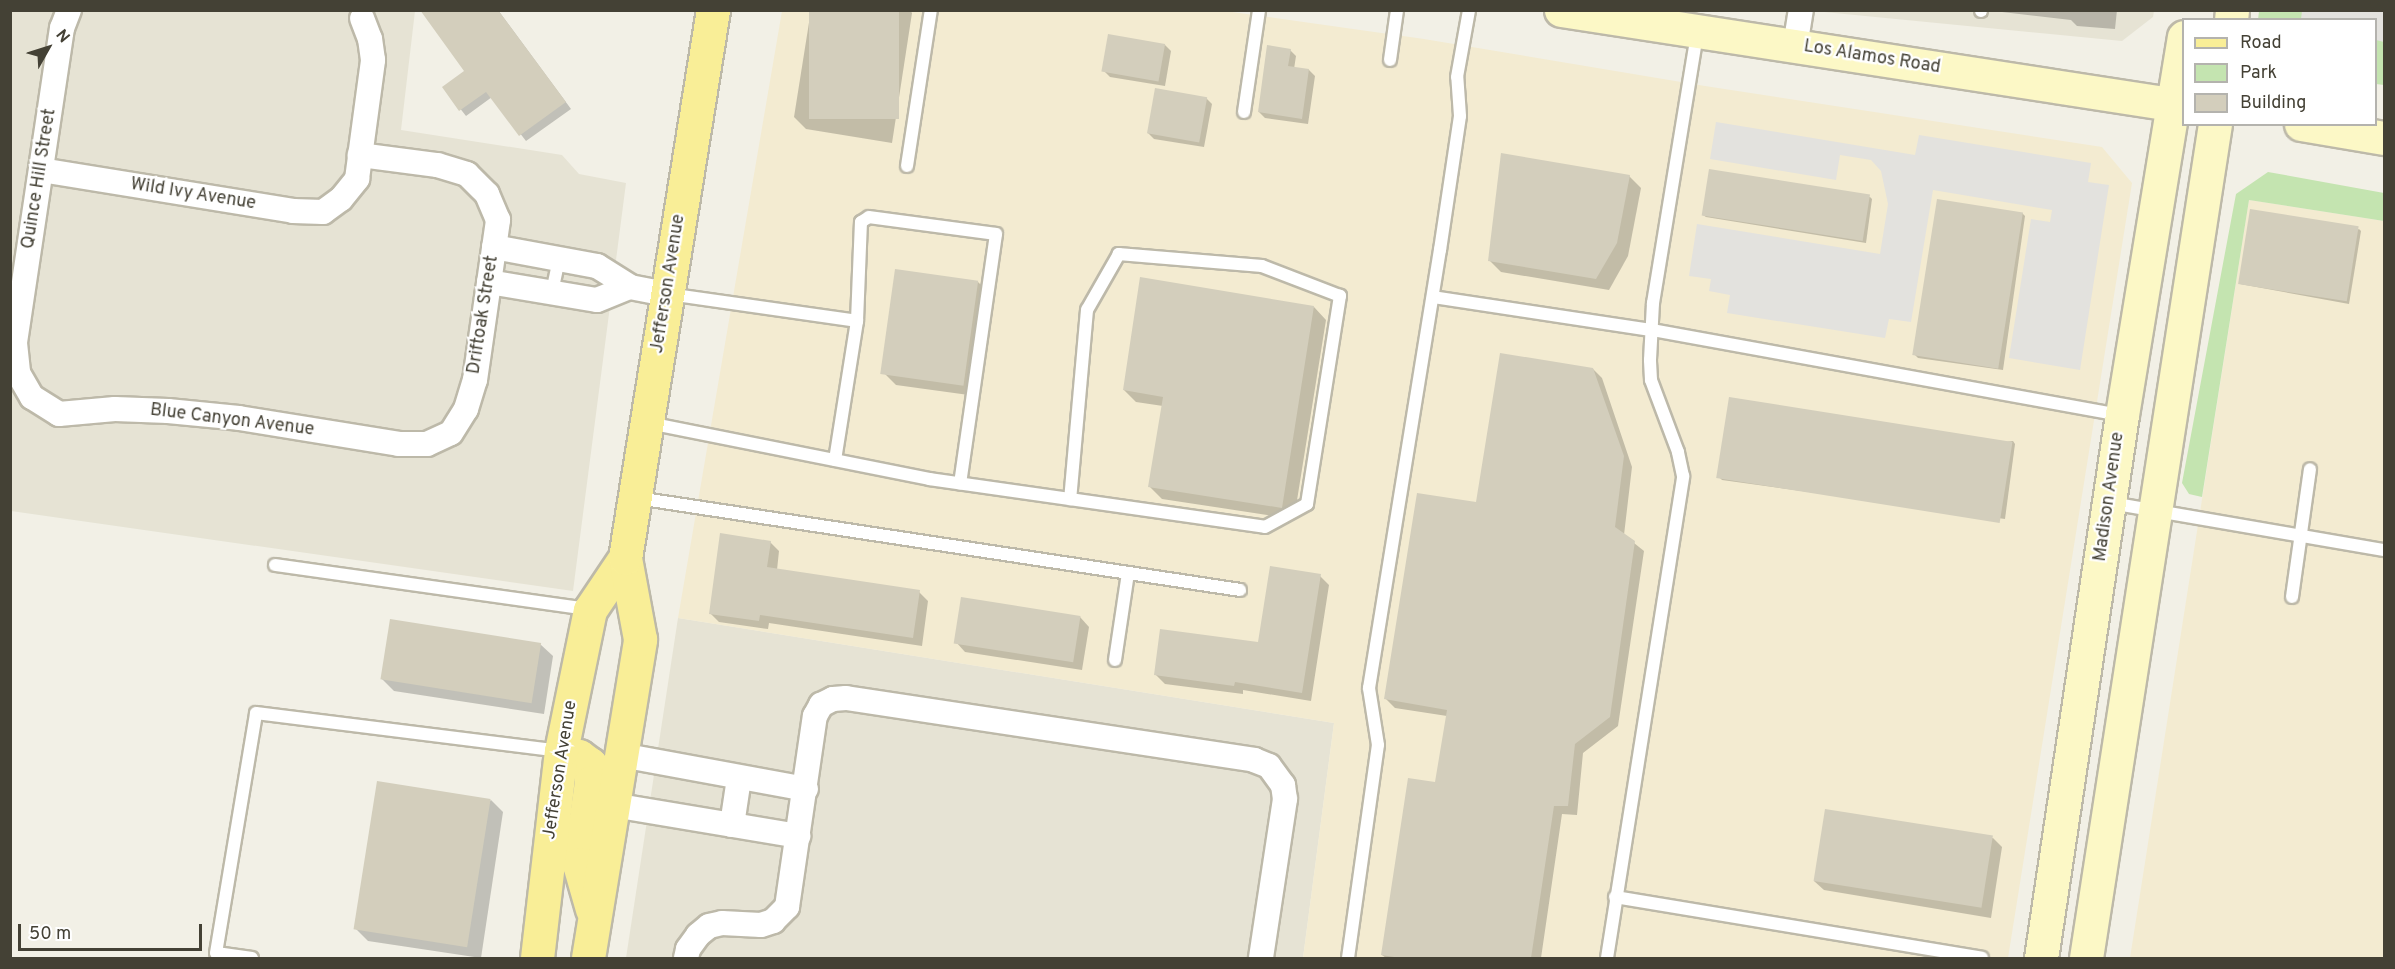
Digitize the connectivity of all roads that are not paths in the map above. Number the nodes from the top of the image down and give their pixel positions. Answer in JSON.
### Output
{"nodes":[{"id":1,"x":69,"y":10,"type":"edge"},
{"id":2,"x":713,"y":10,"type":"edge"},
{"id":3,"x":931,"y":10,"type":"edge"},
{"id":4,"x":1259,"y":10,"type":"edge"},
{"id":5,"x":1397,"y":10,"type":"edge"},
{"id":6,"x":1469,"y":10,"type":"edge"},
{"id":7,"x":1561,"y":10,"type":"edge"},
{"id":8,"x":1801,"y":10,"type":"edge"},
{"id":9,"x":360,"y":13,"type":"edge"},
{"id":10,"x":1698,"y":32,"type":"junction"},
{"id":11,"x":1796,"y":46,"type":"junction"},
{"id":12,"x":1390,"y":60,"type":"dead end"},
{"id":13,"x":2182,"y":60,"type":"edge"},
{"id":14,"x":2178,"y":105,"type":"edge"},
{"id":15,"x":1245,"y":112,"type":"dead end"},
{"id":16,"x":2214,"y":126,"type":"edge"},
{"id":17,"x":2313,"y":126,"type":"edge"},
{"id":18,"x":2385,"y":138,"type":"edge"},
{"id":19,"x":360,"y":155,"type":"junction"},
{"id":20,"x":907,"y":166,"type":"dead end"},
{"id":21,"x":41,"y":170,"type":"junction"},
{"id":22,"x":494,"y":247,"type":"junction"},
{"id":23,"x":559,"y":259,"type":"junction"},
{"id":24,"x":489,"y":282,"type":"junction"},
{"id":25,"x":630,"y":288,"type":"junction"},
{"id":26,"x":552,"y":292,"type":"junction"},
{"id":27,"x":667,"y":294,"type":"junction"},
{"id":28,"x":1433,"y":297,"type":"junction"},
{"id":29,"x":857,"y":321,"type":"junction"},
{"id":30,"x":1652,"y":330,"type":"junction"},
{"id":31,"x":23,"y":382,"type":"joint"},
{"id":32,"x":2122,"y":415,"type":"junction"},
{"id":33,"x":648,"y":423,"type":"junction"},
{"id":34,"x":451,"y":434,"type":"joint"},
{"id":35,"x":835,"y":460,"type":"junction"},
{"id":36,"x":2310,"y":469,"type":"dead end"},
{"id":37,"x":960,"y":483,"type":"junction"},
{"id":38,"x":637,"y":498,"type":"junction"},
{"id":39,"x":1070,"y":499,"type":"junction"},
{"id":40,"x":2109,"y":502,"type":"junction"},
{"id":41,"x":2154,"y":511,"type":"junction"},
{"id":42,"x":2300,"y":538,"type":"junction"},
{"id":43,"x":2385,"y":550,"type":"edge"},
{"id":44,"x":625,"y":558,"type":"junction"},
{"id":45,"x":275,"y":565,"type":"dead end"},
{"id":46,"x":1128,"y":573,"type":"junction"},
{"id":47,"x":1240,"y":590,"type":"dead end"},
{"id":48,"x":2292,"y":597,"type":"dead end"},
{"id":49,"x":590,"y":610,"type":"junction"},
{"id":50,"x":1115,"y":660,"type":"dead end"},
{"id":51,"x":561,"y":751,"type":"junction"},
{"id":52,"x":621,"y":754,"type":"junction"},
{"id":53,"x":739,"y":778,"type":"junction"},
{"id":54,"x":806,"y":789,"type":"junction"},
{"id":55,"x":613,"y":805,"type":"junction"},
{"id":56,"x":732,"y":825,"type":"junction"},
{"id":57,"x":798,"y":836,"type":"junction"},
{"id":58,"x":1616,"y":897,"type":"junction"},
{"id":59,"x":594,"y":916,"type":"junction"},
{"id":60,"x":252,"y":958,"type":"edge"},
{"id":61,"x":537,"y":958,"type":"edge"},
{"id":62,"x":588,"y":958,"type":"edge"},
{"id":63,"x":686,"y":958,"type":"edge"},
{"id":64,"x":1261,"y":958,"type":"edge"},
{"id":65,"x":1348,"y":958,"type":"edge"},
{"id":66,"x":1608,"y":958,"type":"edge"},
{"id":67,"x":1982,"y":958,"type":"edge"},
{"id":68,"x":2041,"y":958,"type":"edge"},
{"id":69,"x":2086,"y":958,"type":"edge"}],
"edges":[{"from":1,"to":21,"type":"street","name":"Quince Hill Street"},
{"from":2,"to":27,"type":"main road","name":"Jefferson Avenue"},
{"from":3,"to":20,"type":"lane"},
{"from":4,"to":15,"type":"lane"},
{"from":5,"to":12,"type":"lane"},
{"from":6,"to":28,"type":"lane"},
{"from":7,"to":10,"type":"main road","name":"Los Alamos Road"},
{"from":8,"to":11,"type":"street"},
{"from":9,"to":19,"type":"street"},
{"from":10,"to":11,"type":"main road","name":"Los Alamos Road"},
{"from":10,"to":30,"type":"lane"},
{"from":11,"to":14,"type":"main road","name":"Los Alamos Road"},
{"from":13,"to":14,"type":"main road","name":"Madison Avenue"},
{"from":14,"to":32,"type":"main road","name":"Madison Avenue"},
{"from":16,"to":41,"type":"main road"},
{"from":17,"to":18,"type":"main road"},
{"from":19,"to":21,"type":"street","name":"Wild Ivy Avenue"},
{"from":19,"to":22,"type":"street","name":"Driftoak Street"},
{"from":21,"to":31,"type":"street","name":"Quince Hill Street"},
{"from":22,"to":23,"type":"street"},
{"from":22,"to":24,"type":"street","name":"Driftoak Street"},
{"from":23,"to":25,"type":"street"},
{"from":23,"to":26,"type":"lane"},
{"from":24,"to":26,"type":"street"},
{"from":24,"to":34,"type":"street","name":"Driftoak Street"},
{"from":25,"to":26,"type":"street"},
{"from":25,"to":27,"type":"street"},
{"from":27,"to":29,"type":"lane"},
{"from":27,"to":33,"type":"main road","name":"Jefferson Avenue"},
{"from":28,"to":30,"type":"lane"},
{"from":28,"to":65,"type":"lane"},
{"from":29,"to":35,"type":"lane"},
{"from":29,"to":37,"type":"lane"},
{"from":30,"to":32,"type":"lane"},
{"from":30,"to":58,"type":"lane"},
{"from":31,"to":34,"type":"street","name":"Blue Canyon Avenue"},
{"from":32,"to":40,"type":"main road","name":"Madison Avenue"},
{"from":33,"to":35,"type":"lane"},
{"from":33,"to":38,"type":"main road","name":"Jefferson Avenue"},
{"from":35,"to":37,"type":"lane"},
{"from":36,"to":42,"type":"lane"},
{"from":37,"to":39,"type":"lane"},
{"from":38,"to":44,"type":"main road","name":"Jefferson Avenue"},
{"from":38,"to":46,"type":"lane"},
{"from":39,"to":39,"type":"lane"},
{"from":40,"to":41,"type":"lane"},
{"from":40,"to":68,"type":"main road","name":"Madison Avenue"},
{"from":41,"to":42,"type":"lane"},
{"from":41,"to":69,"type":"main road"},
{"from":42,"to":43,"type":"lane"},
{"from":42,"to":48,"type":"lane"},
{"from":44,"to":49,"type":"main road","name":"Jefferson Avenue"},
{"from":44,"to":52,"type":"main road","name":"Jefferson Avenue"},
{"from":45,"to":49,"type":"lane"},
{"from":46,"to":47,"type":"lane"},
{"from":46,"to":50,"type":"lane"},
{"from":49,"to":51,"type":"main road","name":"Jefferson Avenue"},
{"from":51,"to":59,"type":"main road"},
{"from":51,"to":60,"type":"lane"},
{"from":51,"to":61,"type":"main road","name":"Jefferson Avenue"},
{"from":52,"to":53,"type":"street"},
{"from":52,"to":55,"type":"main road","name":"Jefferson Avenue"},
{"from":53,"to":54,"type":"street"},
{"from":53,"to":56,"type":"street"},
{"from":54,"to":57,"type":"street"},
{"from":54,"to":64,"type":"street"},
{"from":55,"to":56,"type":"street"},
{"from":55,"to":59,"type":"main road","name":"Jefferson Avenue"},
{"from":56,"to":57,"type":"street"},
{"from":57,"to":63,"type":"street"},
{"from":58,"to":66,"type":"lane"},
{"from":58,"to":67,"type":"lane"},
{"from":59,"to":62,"type":"main road","name":"Jefferson Avenue"}]}
